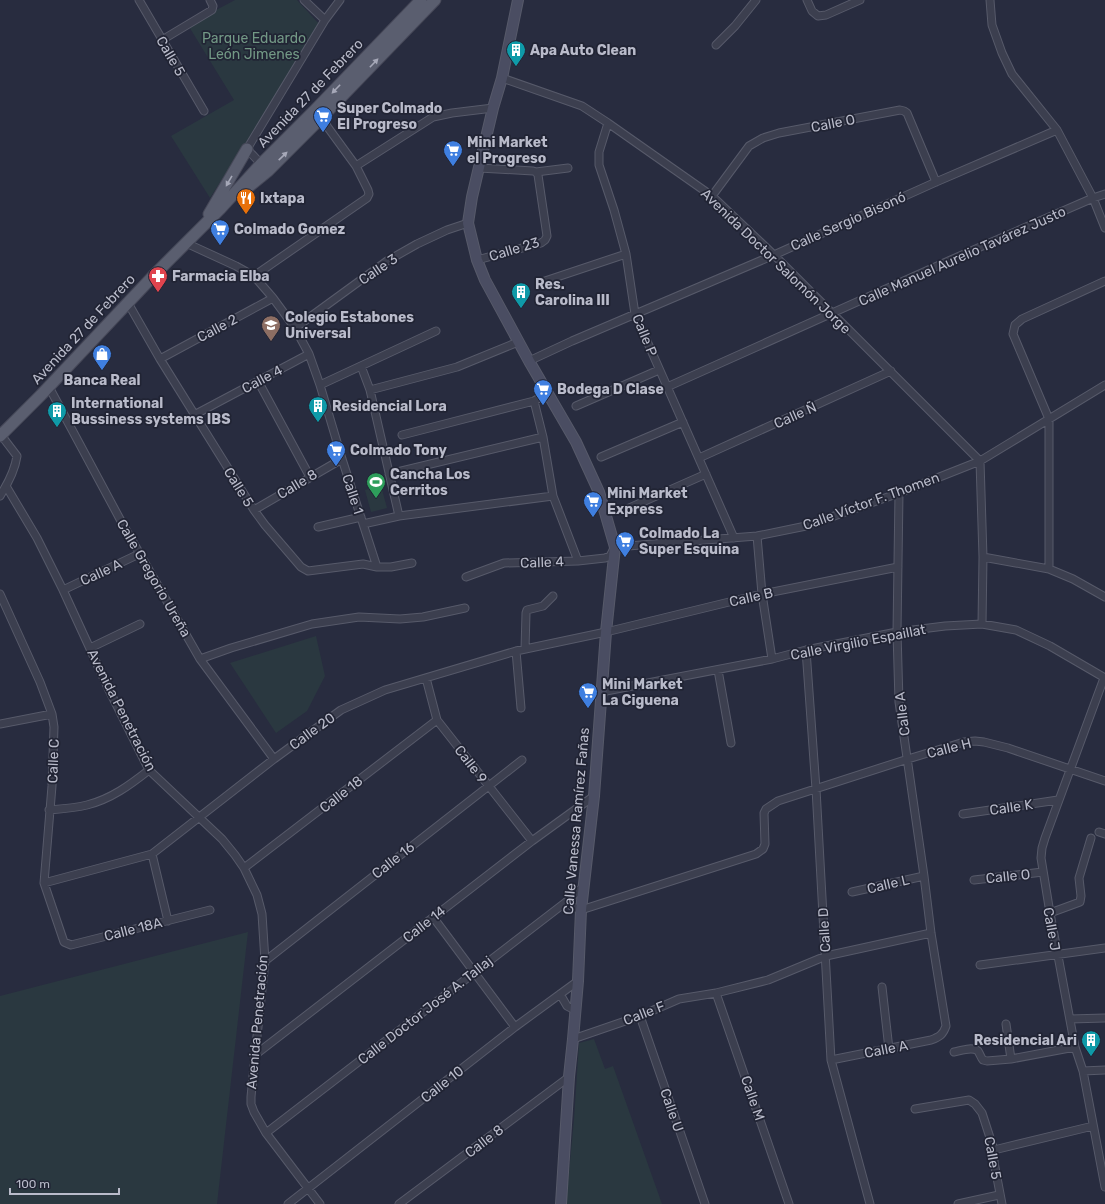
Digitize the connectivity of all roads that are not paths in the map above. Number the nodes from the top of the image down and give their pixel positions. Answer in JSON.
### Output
{"nodes":[{"id":1,"x":139,"y":0,"type":"edge"},
{"id":2,"x":210,"y":0,"type":"edge"},
{"id":3,"x":304,"y":0,"type":"edge"},
{"id":4,"x":340,"y":0,"type":"edge"},
{"id":5,"x":421,"y":0,"type":"edge"},
{"id":6,"x":435,"y":0,"type":"edge"},
{"id":7,"x":518,"y":0,"type":"edge"},
{"id":8,"x":756,"y":0,"type":"edge"},
{"id":9,"x":807,"y":0,"type":"edge"},
{"id":10,"x":860,"y":0,"type":"edge"},
{"id":11,"x":990,"y":0,"type":"edge"},
{"id":12,"x":325,"y":20,"type":"junction"},
{"id":13,"x":162,"y":40,"type":"junction"},
{"id":14,"x":716,"y":45,"type":"dead end"},
{"id":15,"x":502,"y":78,"type":"junction"},
{"id":16,"x":493,"y":108,"type":"junction"},
{"id":17,"x":204,"y":111,"type":"dead end"},
{"id":18,"x":321,"y":118,"type":"junction"},
{"id":19,"x":608,"y":123,"type":"junction"},
{"id":20,"x":1057,"y":130,"type":"junction"},
{"id":21,"x":247,"y":149,"type":"junction"},
{"id":22,"x":356,"y":166,"type":"junction"},
{"id":23,"x":264,"y":167,"type":"junction"},
{"id":24,"x":479,"y":168,"type":"junction"},
{"id":25,"x":568,"y":168,"type":"dead end"},
{"id":26,"x":536,"y":172,"type":"junction"},
{"id":27,"x":936,"y":182,"type":"junction"},
{"id":28,"x":1105,"y":194,"type":"edge"},
{"id":29,"x":712,"y":196,"type":"junction"},
{"id":30,"x":1093,"y":198,"type":"junction"},
{"id":31,"x":468,"y":223,"type":"junction"},
{"id":32,"x":201,"y":228,"type":"junction"},
{"id":33,"x":1105,"y":228,"type":"edge"},
{"id":34,"x":186,"y":243,"type":"junction"},
{"id":35,"x":626,"y":254,"type":"junction"},
{"id":36,"x":774,"y":255,"type":"junction"},
{"id":37,"x":477,"y":260,"type":"junction"},
{"id":38,"x":254,"y":276,"type":"junction"},
{"id":39,"x":1105,"y":281,"type":"edge"},
{"id":40,"x":542,"y":282,"type":"dead end"},
{"id":41,"x":273,"y":298,"type":"junction"},
{"id":42,"x":128,"y":303,"type":"junction"},
{"id":43,"x":832,"y":313,"type":"junction"},
{"id":44,"x":635,"y":314,"type":"junction"},
{"id":45,"x":294,"y":328,"type":"junction"},
{"id":46,"x":436,"y":331,"type":"dead end"},
{"id":47,"x":518,"y":342,"type":"junction"},
{"id":48,"x":309,"y":354,"type":"junction"},
{"id":49,"x":160,"y":359,"type":"junction"},
{"id":50,"x":529,"y":361,"type":"junction"},
{"id":51,"x":361,"y":366,"type":"junction"},
{"id":52,"x":659,"y":370,"type":"junction"},
{"id":53,"x":891,"y":371,"type":"junction"},
{"id":54,"x":258,"y":381,"type":"junction"},
{"id":55,"x":320,"y":385,"type":"junction"},
{"id":56,"x":1105,"y":385,"type":"edge"},
{"id":57,"x":49,"y":387,"type":"junction"},
{"id":58,"x":667,"y":387,"type":"junction"},
{"id":59,"x":370,"y":390,"type":"junction"},
{"id":60,"x":548,"y":393,"type":"junction"},
{"id":61,"x":534,"y":400,"type":"junction"},
{"id":62,"x":576,"y":406,"type":"dead end"},
{"id":63,"x":194,"y":415,"type":"junction"},
{"id":64,"x":1049,"y":419,"type":"junction"},
{"id":65,"x":682,"y":422,"type":"junction"},
{"id":66,"x":0,"y":435,"type":"edge"},
{"id":67,"x":402,"y":435,"type":"dead end"},
{"id":68,"x":543,"y":437,"type":"junction"},
{"id":69,"x":601,"y":458,"type":"dead end"},
{"id":70,"x":699,"y":458,"type":"junction"},
{"id":71,"x":342,"y":459,"type":"junction"},
{"id":72,"x":980,"y":461,"type":"junction"},
{"id":73,"x":389,"y":474,"type":"junction"},
{"id":74,"x":706,"y":474,"type":"junction"},
{"id":75,"x":310,"y":477,"type":"junction"},
{"id":76,"x":6,"y":486,"type":"junction"},
{"id":77,"x":898,"y":494,"type":"junction"},
{"id":78,"x":0,"y":496,"type":"edge"},
{"id":79,"x":553,"y":496,"type":"junction"},
{"id":80,"x":629,"y":508,"type":"dead end"},
{"id":81,"x":254,"y":510,"type":"junction"},
{"id":82,"x":399,"y":516,"type":"junction"},
{"id":83,"x":362,"y":520,"type":"junction"},
{"id":84,"x":318,"y":527,"type":"dead end"},
{"id":85,"x":756,"y":536,"type":"junction"},
{"id":86,"x":734,"y":538,"type":"junction"},
{"id":87,"x":615,"y":547,"type":"junction"},
{"id":88,"x":140,"y":554,"type":"junction"},
{"id":89,"x":983,"y":557,"type":"junction"},
{"id":90,"x":578,"y":561,"type":"junction"},
{"id":91,"x":412,"y":563,"type":"dead end"},
{"id":92,"x":377,"y":567,"type":"junction"},
{"id":93,"x":898,"y":567,"type":"junction"},
{"id":94,"x":1049,"y":569,"type":"junction"},
{"id":95,"x":466,"y":577,"type":"dead end"},
{"id":96,"x":63,"y":590,"type":"junction"},
{"id":97,"x":0,"y":594,"type":"edge"},
{"id":98,"x":762,"y":594,"type":"junction"},
{"id":99,"x":553,"y":596,"type":"dead end"},
{"id":100,"x":1105,"y":597,"type":"edge"},
{"id":101,"x":465,"y":608,"type":"dead end"},
{"id":102,"x":140,"y":624,"type":"dead end"},
{"id":103,"x":982,"y":624,"type":"junction"},
{"id":104,"x":606,"y":632,"type":"junction"},
{"id":105,"x":898,"y":632,"type":"junction"},
{"id":106,"x":90,"y":648,"type":"junction"},
{"id":107,"x":525,"y":649,"type":"junction"},
{"id":108,"x":806,"y":650,"type":"junction"},
{"id":109,"x":516,"y":651,"type":"junction"},
{"id":110,"x":200,"y":659,"type":"junction"},
{"id":111,"x":772,"y":659,"type":"junction"},
{"id":112,"x":718,"y":670,"type":"junction"},
{"id":113,"x":426,"y":678,"type":"junction"},
{"id":114,"x":1105,"y":678,"type":"edge"},
{"id":115,"x":601,"y":692,"type":"junction"},
{"id":116,"x":521,"y":708,"type":"dead end"},
{"id":117,"x":52,"y":714,"type":"junction"},
{"id":118,"x":437,"y":720,"type":"junction"},
{"id":119,"x":1,"y":722,"type":"edge"},
{"id":120,"x":731,"y":743,"type":"dead end"},
{"id":121,"x":908,"y":759,"type":"junction"},
{"id":122,"x":274,"y":760,"type":"junction"},
{"id":123,"x":522,"y":760,"type":"dead end"},
{"id":124,"x":1070,"y":768,"type":"junction"},
{"id":125,"x":149,"y":770,"type":"junction"},
{"id":126,"x":1105,"y":781,"type":"edge"},
{"id":127,"x":488,"y":786,"type":"junction"},
{"id":128,"x":816,"y":789,"type":"junction"},
{"id":129,"x":594,"y":796,"type":"junction"},
{"id":130,"x":1058,"y":800,"type":"junction"},
{"id":131,"x":49,"y":810,"type":"junction"},
{"id":132,"x":963,"y":814,"type":"dead end"},
{"id":133,"x":199,"y":817,"type":"junction"},
{"id":134,"x":1092,"y":838,"type":"dead end"},
{"id":135,"x":532,"y":841,"type":"junction"},
{"id":136,"x":152,"y":854,"type":"junction"},
{"id":137,"x":244,"y":868,"type":"junction"},
{"id":138,"x":1043,"y":872,"type":"junction"},
{"id":139,"x":924,"y":876,"type":"junction"},
{"id":140,"x":974,"y":880,"type":"dead end"},
{"id":141,"x":44,"y":883,"type":"junction"},
{"id":142,"x":584,"y":886,"type":"junction"},
{"id":143,"x":852,"y":892,"type":"dead end"},
{"id":144,"x":566,"y":902,"type":"junction"},
{"id":145,"x":210,"y":910,"type":"dead end"},
{"id":146,"x":581,"y":910,"type":"junction"},
{"id":147,"x":1050,"y":913,"type":"junction"},
{"id":148,"x":433,"y":917,"type":"junction"},
{"id":149,"x":168,"y":921,"type":"junction"},
{"id":150,"x":931,"y":933,"type":"junction"},
{"id":151,"x":61,"y":935,"type":"joint"},
{"id":152,"x":1105,"y":948,"type":"edge"},
{"id":153,"x":1057,"y":955,"type":"junction"},
{"id":154,"x":826,"y":956,"type":"junction"},
{"id":155,"x":265,"y":961,"type":"junction"},
{"id":156,"x":980,"y":965,"type":"dead end"},
{"id":157,"x":474,"y":972,"type":"junction"},
{"id":158,"x":578,"y":981,"type":"junction"},
{"id":159,"x":882,"y":987,"type":"dead end"},
{"id":160,"x":716,"y":992,"type":"junction"},
{"id":161,"x":560,"y":994,"type":"junction"},
{"id":162,"x":575,"y":1010,"type":"junction"},
{"id":163,"x":640,"y":1016,"type":"junction"},
{"id":164,"x":1105,"y":1018,"type":"edge"},
{"id":165,"x":1070,"y":1019,"type":"junction"},
{"id":166,"x":1006,"y":1024,"type":"dead end"},
{"id":167,"x":515,"y":1027,"type":"junction"},
{"id":168,"x":573,"y":1039,"type":"junction"},
{"id":169,"x":1075,"y":1047,"type":"junction"},
{"id":170,"x":889,"y":1049,"type":"junction"},
{"id":171,"x":954,"y":1052,"type":"dead end"},
{"id":172,"x":255,"y":1054,"type":"junction"},
{"id":173,"x":1011,"y":1059,"type":"junction"},
{"id":174,"x":831,"y":1060,"type":"junction"},
{"id":175,"x":1105,"y":1070,"type":"edge"},
{"id":176,"x":1083,"y":1071,"type":"junction"},
{"id":177,"x":569,"y":1077,"type":"junction"},
{"id":178,"x":915,"y":1109,"type":"dead end"},
{"id":179,"x":1094,"y":1126,"type":"junction"},
{"id":180,"x":266,"y":1133,"type":"junction"},
{"id":181,"x":994,"y":1150,"type":"junction"},
{"id":182,"x":1105,"y":1187,"type":"edge"},
{"id":183,"x":308,"y":1189,"type":"junction"},
{"id":184,"x":999,"y":1195,"type":"junction"},
{"id":185,"x":288,"y":1204,"type":"edge"},
{"id":186,"x":320,"y":1204,"type":"edge"},
{"id":187,"x":399,"y":1204,"type":"edge"},
{"id":188,"x":561,"y":1204,"type":"edge"},
{"id":189,"x":705,"y":1204,"type":"edge"},
{"id":190,"x":789,"y":1204,"type":"edge"},
{"id":191,"x":870,"y":1204,"type":"edge"},
{"id":192,"x":958,"y":1204,"type":"edge"},
{"id":193,"x":1002,"y":1204,"type":"edge"}],
"edges":[{"from":1,"to":13,"type":"street","name":"Calle 5"},
{"from":2,"to":13,"type":"street"},
{"from":3,"to":12,"type":"street"},
{"from":4,"to":12,"type":"street"},
{"from":5,"to":23,"type":"main road","name":"Avenida 27 de Febrero","one_way":true},
{"from":18,"to":6,"type":"main road","name":"Avenida 27 de Febrero","one_way":true},
{"from":7,"to":15,"type":"street","name":"Calle Vanessa Ramírez Fañas"},
{"from":8,"to":14,"type":"street"},
{"from":9,"to":10,"type":"street"},
{"from":11,"to":20,"type":"street"},
{"from":12,"to":21,"type":"street"},
{"from":13,"to":17,"type":"street","name":"Calle 5"},
{"from":15,"to":16,"type":"street","name":"Calle Vanessa Ramírez Fañas"},
{"from":15,"to":19,"type":"street","name":"Avenida Doctor Salomón Jorge"},
{"from":16,"to":22,"type":"street"},
{"from":16,"to":24,"type":"street","name":"Calle Vanessa Ramírez Fañas"},
{"from":18,"to":22,"type":"street"},
{"from":23,"to":18,"type":"main road","name":"Avenida 27 de Febrero","one_way":true},
{"from":19,"to":29,"type":"street","name":"Avenida Doctor Salomón Jorge"},
{"from":19,"to":35,"type":"street","name":"Calle P"},
{"from":20,"to":27,"type":"street","name":"Calle Sergio Bisonó"},
{"from":20,"to":30,"type":"street"},
{"from":21,"to":23,"type":"street"},
{"from":21,"to":32,"type":"main road","one_way":true},
{"from":22,"to":38,"type":"street"},
{"from":23,"to":32,"type":"main road","name":"Avenida 27 de Febrero"},
{"from":24,"to":26,"type":"street"},
{"from":24,"to":31,"type":"street","name":"Calle Vanessa Ramírez Fañas"},
{"from":25,"to":26,"type":"street"},
{"from":26,"to":37,"type":"street","name":"Calle 23"},
{"from":27,"to":29,"type":"street","name":"Calle O"},
{"from":27,"to":36,"type":"street","name":"Calle Sergio Bisonó"},
{"from":28,"to":30,"type":"street","name":"Calle Manuel Aurelio Tavárez Justo"},
{"from":29,"to":36,"type":"street","name":"Avenida Doctor Salomón Jorge"},
{"from":30,"to":33,"type":"street"},
{"from":30,"to":43,"type":"street","name":"Calle Manuel Aurelio Tavárez Justo"},
{"from":31,"to":37,"type":"street","name":"Calle Vanessa Ramírez Fañas"},
{"from":31,"to":45,"type":"street","name":"Calle 3"},
{"from":32,"to":34,"type":"main road","name":"Avenida 27 de Febrero"},
{"from":34,"to":38,"type":"street","name":"Calle 1"},
{"from":34,"to":42,"type":"main road","name":"Avenida 27 de Febrero"},
{"from":35,"to":40,"type":"street"},
{"from":35,"to":44,"type":"street","name":"Calle P"},
{"from":36,"to":43,"type":"street","name":"Avenida Doctor Salomón Jorge"},
{"from":36,"to":44,"type":"street","name":"Calle Sergio Bisonó"},
{"from":37,"to":47,"type":"street","name":"Calle Vanessa Ramírez Fañas"},
{"from":38,"to":41,"type":"street","name":"Calle 1"},
{"from":39,"to":64,"type":"street"},
{"from":41,"to":45,"type":"street","name":"Calle 1"},
{"from":41,"to":49,"type":"street","name":"Calle 2"},
{"from":42,"to":49,"type":"street","name":"Calle 5"},
{"from":42,"to":57,"type":"main road","name":"Avenida 27 de Febrero"},
{"from":43,"to":53,"type":"street","name":"Avenida Doctor Salomón Jorge"},
{"from":43,"to":58,"type":"street","name":"Calle Manuel Aurelio Tavárez Justo"},
{"from":44,"to":50,"type":"street","name":"Calle Sergio Bisonó"},
{"from":44,"to":52,"type":"street","name":"Calle P"},
{"from":45,"to":48,"type":"street","name":"Calle 1"},
{"from":46,"to":51,"type":"street"},
{"from":47,"to":50,"type":"street","name":"Calle Vanessa Ramírez Fañas"},
{"from":47,"to":59,"type":"street"},
{"from":48,"to":54,"type":"street","name":"Calle 4"},
{"from":48,"to":55,"type":"street","name":"Calle 1"},
{"from":49,"to":63,"type":"street","name":"Calle 5"},
{"from":50,"to":60,"type":"street","name":"Calle Vanessa Ramírez Fañas"},
{"from":51,"to":55,"type":"street"},
{"from":51,"to":59,"type":"street"},
{"from":52,"to":58,"type":"street","name":"Calle P"},
{"from":52,"to":62,"type":"street"},
{"from":53,"to":70,"type":"street","name":"Calle Ñ"},
{"from":53,"to":72,"type":"street","name":"Avenida Doctor Salomón Jorge"},
{"from":54,"to":63,"type":"street","name":"Calle 4"},
{"from":54,"to":75,"type":"street"},
{"from":55,"to":71,"type":"street","name":"Calle 1"},
{"from":56,"to":64,"type":"street","name":"Calle Víctor F. Thomen"},
{"from":57,"to":66,"type":"main road","name":"Avenida 27 de Febrero"},
{"from":57,"to":88,"type":"street","name":"Calle Gregorio Ureña"},
{"from":58,"to":65,"type":"street","name":"Calle P"},
{"from":59,"to":73,"type":"street"},
{"from":60,"to":61,"type":"street"},
{"from":60,"to":87,"type":"street","name":"Calle Vanessa Ramírez Fañas"},
{"from":61,"to":67,"type":"street"},
{"from":61,"to":68,"type":"street"},
{"from":63,"to":81,"type":"street","name":"Calle 5"},
{"from":64,"to":72,"type":"street","name":"Calle Víctor F. Thomen"},
{"from":64,"to":94,"type":"street"},
{"from":65,"to":69,"type":"street"},
{"from":65,"to":70,"type":"street","name":"Calle P"},
{"from":66,"to":76,"type":"street"},
{"from":68,"to":73,"type":"street"},
{"from":68,"to":79,"type":"street"},
{"from":70,"to":74,"type":"street","name":"Calle P"},
{"from":71,"to":75,"type":"street","name":"Calle 8"},
{"from":71,"to":83,"type":"street","name":"Calle 1"},
{"from":72,"to":77,"type":"street","name":"Calle Víctor F. Thomen"},
{"from":72,"to":89,"type":"street"},
{"from":73,"to":82,"type":"street"},
{"from":74,"to":80,"type":"street"},
{"from":74,"to":86,"type":"street","name":"Calle P"},
{"from":75,"to":81,"type":"street","name":"Calle 8"},
{"from":76,"to":78,"type":"street"},
{"from":76,"to":96,"type":"street","name":"Avenida Penetración"},
{"from":77,"to":85,"type":"street","name":"Calle Víctor F. Thomen"},
{"from":77,"to":93,"type":"street","name":"Calle A"},
{"from":79,"to":82,"type":"street"},
{"from":79,"to":90,"type":"street"},
{"from":81,"to":92,"type":"street","name":"Calle 5"},
{"from":82,"to":83,"type":"street"},
{"from":83,"to":84,"type":"street"},
{"from":83,"to":92,"type":"street","name":"Calle 1"},
{"from":85,"to":86,"type":"street","name":"Calle Víctor F. Thomen"},
{"from":85,"to":98,"type":"street"},
{"from":86,"to":87,"type":"street","name":"Calle Víctor F. Thomen"},
{"from":87,"to":90,"type":"street","name":"Calle 4"},
{"from":87,"to":104,"type":"street","name":"Calle Vanessa Ramírez Fañas"},
{"from":88,"to":96,"type":"street","name":"Calle A"},
{"from":88,"to":110,"type":"street","name":"Calle Gregorio Ureña"},
{"from":89,"to":94,"type":"street"},
{"from":89,"to":103,"type":"street"},
{"from":90,"to":95,"type":"street","name":"Calle 4"},
{"from":91,"to":92,"type":"street","name":"Calle 5"},
{"from":93,"to":98,"type":"street","name":"Calle B"},
{"from":93,"to":105,"type":"street","name":"Calle A"},
{"from":94,"to":100,"type":"street"},
{"from":96,"to":106,"type":"street","name":"Avenida Penetración"},
{"from":97,"to":117,"type":"street","name":"Calle C"},
{"from":98,"to":104,"type":"street","name":"Calle B"},
{"from":98,"to":111,"type":"street"},
{"from":99,"to":107,"type":"street"},
{"from":101,"to":110,"type":"street"},
{"from":102,"to":106,"type":"street"},
{"from":103,"to":105,"type":"street","name":"Calle Virgilio Espaillat"},
{"from":103,"to":114,"type":"street","name":"Calle Virgilio Espaillat"},
{"from":104,"to":107,"type":"street","name":"Calle 20"},
{"from":104,"to":115,"type":"street","name":"Calle Vanessa Ramírez Fañas"},
{"from":105,"to":108,"type":"street","name":"Calle Virgilio Espaillat"},
{"from":105,"to":121,"type":"street","name":"Calle A"},
{"from":106,"to":125,"type":"street","name":"Avenida Penetración"},
{"from":107,"to":109,"type":"street","name":"Calle 20"},
{"from":108,"to":111,"type":"street","name":"Calle Virgilio Espaillat"},
{"from":108,"to":128,"type":"street","name":"Calle D"},
{"from":109,"to":113,"type":"street","name":"Calle 20"},
{"from":109,"to":116,"type":"street"},
{"from":110,"to":122,"type":"street","name":"Calle Gregorio Ureña"},
{"from":111,"to":112,"type":"street","name":"Calle Virgilio Espaillat"},
{"from":112,"to":115,"type":"street","name":"Calle Virgilio Espaillat"},
{"from":112,"to":120,"type":"street"},
{"from":113,"to":118,"type":"street","name":"Calle 9"},
{"from":113,"to":122,"type":"street","name":"Calle 20"},
{"from":114,"to":124,"type":"street","name":"Calle J"},
{"from":115,"to":129,"type":"street","name":"Calle Vanessa Ramírez Fañas"},
{"from":117,"to":119,"type":"street"},
{"from":117,"to":131,"type":"street","name":"Calle C"},
{"from":118,"to":127,"type":"street","name":"Calle 9"},
{"from":118,"to":137,"type":"street","name":"Calle 18"},
{"from":121,"to":124,"type":"street","name":"Calle H"},
{"from":121,"to":128,"type":"street","name":"Calle H"},
{"from":121,"to":139,"type":"street","name":"Calle A"},
{"from":122,"to":133,"type":"street","name":"Calle 20"},
{"from":123,"to":127,"type":"street","name":"Calle 16"},
{"from":124,"to":126,"type":"street","name":"Calle H"},
{"from":124,"to":130,"type":"street","name":"Calle J"},
{"from":125,"to":131,"type":"street"},
{"from":125,"to":133,"type":"street","name":"Avenida Penetración"},
{"from":127,"to":135,"type":"street","name":"Calle 9"},
{"from":127,"to":155,"type":"street","name":"Calle 16"},
{"from":128,"to":146,"type":"street","name":"Calle H"},
{"from":128,"to":154,"type":"street","name":"Calle D"},
{"from":129,"to":135,"type":"street","name":"Calle 14"},
{"from":129,"to":142,"type":"street","name":"Calle Vanessa Ramírez Fañas"},
{"from":130,"to":132,"type":"street","name":"Calle K"},
{"from":130,"to":138,"type":"street","name":"Calle J"},
{"from":131,"to":141,"type":"street","name":"Calle C"},
{"from":133,"to":136,"type":"street","name":"Calle 20"},
{"from":133,"to":137,"type":"street","name":"Avenida Penetración"},
{"from":134,"to":147,"type":"street"},
{"from":135,"to":148,"type":"street","name":"Calle 14"},
{"from":136,"to":141,"type":"street","name":"Calle 20"},
{"from":136,"to":149,"type":"street"},
{"from":137,"to":155,"type":"street","name":"Avenida Penetración"},
{"from":138,"to":140,"type":"street","name":"Calle O"},
{"from":138,"to":147,"type":"street","name":"Calle J"},
{"from":139,"to":143,"type":"street","name":"Calle L"},
{"from":139,"to":150,"type":"street","name":"Calle A"},
{"from":141,"to":151,"type":"street","name":"Calle C"},
{"from":142,"to":144,"type":"street","name":"Calle Doctor José A. Tallaj"},
{"from":142,"to":146,"type":"street","name":"Calle Vanessa Ramírez Fañas"},
{"from":144,"to":146,"type":"street"},
{"from":144,"to":157,"type":"street","name":"Calle Doctor José A. Tallaj"},
{"from":145,"to":149,"type":"street","name":"Calle 18A"},
{"from":146,"to":158,"type":"street","name":"Calle Vanessa Ramírez Fañas"},
{"from":147,"to":153,"type":"street","name":"Calle J"},
{"from":148,"to":157,"type":"street"},
{"from":148,"to":172,"type":"street","name":"Calle 14"},
{"from":149,"to":151,"type":"street","name":"Calle 18A"},
{"from":150,"to":154,"type":"street"},
{"from":150,"to":170,"type":"street","name":"Calle A"},
{"from":152,"to":153,"type":"street"},
{"from":153,"to":156,"type":"street"},
{"from":153,"to":165,"type":"street","name":"Calle J"},
{"from":154,"to":160,"type":"street","name":"Calle F"},
{"from":154,"to":174,"type":"street","name":"Calle D"},
{"from":155,"to":172,"type":"street","name":"Avenida Penetración"},
{"from":157,"to":167,"type":"street"},
{"from":157,"to":180,"type":"street","name":"Calle Doctor José A. Tallaj"},
{"from":158,"to":161,"type":"street","name":"Calle 10"},
{"from":158,"to":162,"type":"street","name":"Calle Vanessa Ramírez Fañas"},
{"from":159,"to":170,"type":"street"},
{"from":160,"to":163,"type":"street","name":"Calle F"},
{"from":160,"to":190,"type":"street","name":"Calle M"},
{"from":161,"to":162,"type":"street"},
{"from":161,"to":167,"type":"street","name":"Calle 10"},
{"from":162,"to":168,"type":"street","name":"Calle Vanessa Ramírez Fañas"},
{"from":163,"to":168,"type":"street","name":"Calle F"},
{"from":163,"to":189,"type":"street","name":"Calle U"},
{"from":164,"to":165,"type":"street"},
{"from":165,"to":169,"type":"street","name":"Calle J"},
{"from":166,"to":173,"type":"street"},
{"from":167,"to":183,"type":"street","name":"Calle 10"},
{"from":168,"to":177,"type":"street","name":"Calle Vanessa Ramírez Fañas"},
{"from":169,"to":173,"type":"street"},
{"from":169,"to":176,"type":"street","name":"Calle J"},
{"from":170,"to":174,"type":"street","name":"Calle A"},
{"from":171,"to":173,"type":"street"},
{"from":172,"to":180,"type":"street","name":"Avenida Penetración"},
{"from":174,"to":191,"type":"street","name":"Calle D"},
{"from":175,"to":176,"type":"street"},
{"from":176,"to":179,"type":"street","name":"Calle J"},
{"from":177,"to":187,"type":"street","name":"Calle 8"},
{"from":177,"to":188,"type":"street","name":"Calle Vanessa Ramírez Fañas"},
{"from":178,"to":181,"type":"street","name":"Calle 5"},
{"from":179,"to":181,"type":"street"},
{"from":179,"to":182,"type":"street","name":"Calle J"},
{"from":180,"to":183,"type":"street","name":"Avenida Penetración"},
{"from":181,"to":184,"type":"street","name":"Calle 5"},
{"from":183,"to":185,"type":"street","name":"Calle 10"},
{"from":183,"to":186,"type":"street","name":"Avenida Penetración"},
{"from":184,"to":192,"type":"street"},
{"from":184,"to":193,"type":"street","name":"Calle 5"}]}
